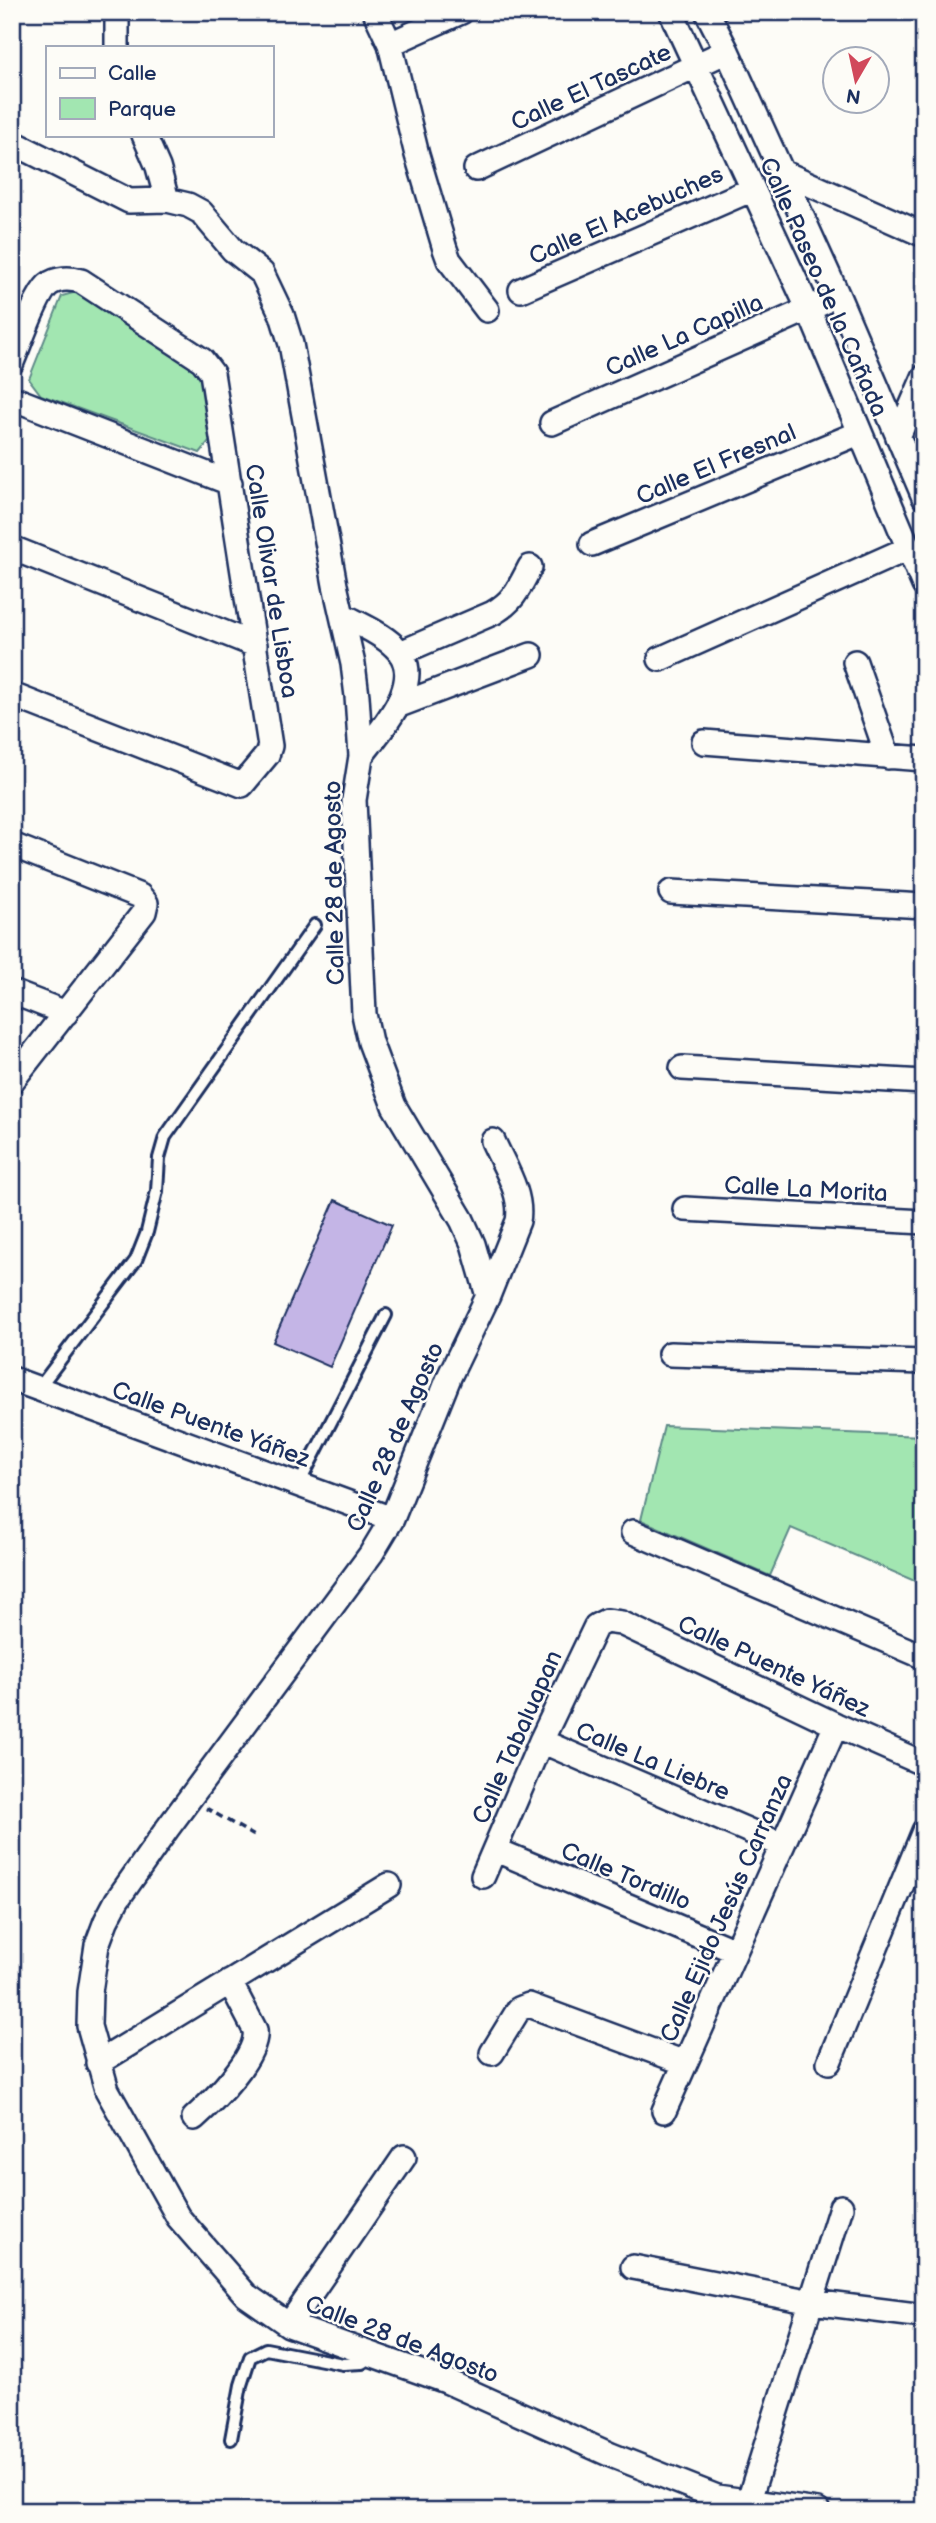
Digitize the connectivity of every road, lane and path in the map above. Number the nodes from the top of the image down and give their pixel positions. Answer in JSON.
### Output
{"nodes":[{"id":1,"x":117,"y":12,"type":"edge"},
{"id":2,"x":376,"y":12,"type":"edge"},
{"id":3,"x":461,"y":12,"type":"edge"},
{"id":4,"x":671,"y":12,"type":"edge"},
{"id":5,"x":707,"y":12,"type":"edge"},
{"id":6,"x":390,"y":44,"type":"junction"},
{"id":7,"x":117,"y":46,"type":"edge"},
{"id":8,"x":727,"y":51,"type":"junction"},
{"id":9,"x":696,"y":67,"type":"junction"},
{"id":10,"x":144,"y":136,"type":"edge"},
{"id":11,"x":13,"y":146,"type":"edge"},
{"id":12,"x":477,"y":169,"type":"dead end"},
{"id":13,"x":782,"y":172,"type":"junction"},
{"id":14,"x":753,"y":189,"type":"junction"},
{"id":15,"x":167,"y":200,"type":"junction"},
{"id":16,"x":924,"y":235,"type":"edge"},
{"id":17,"x":521,"y":290,"type":"dead end"},
{"id":18,"x":838,"y":296,"type":"junction"},
{"id":19,"x":808,"y":308,"type":"junction"},
{"id":20,"x":487,"y":310,"type":"dead end"},
{"id":21,"x":16,"y":341,"type":"edge"},
{"id":22,"x":924,"y":377,"type":"edge"},
{"id":23,"x":12,"y":398,"type":"edge"},
{"id":24,"x":552,"y":423,"type":"dead end"},
{"id":25,"x":859,"y":432,"type":"junction"},
{"id":26,"x":898,"y":437,"type":"junction"},
{"id":27,"x":230,"y":483,"type":"junction"},
{"id":28,"x":924,"y":497,"type":"edge"},
{"id":29,"x":592,"y":544,"type":"dead end"},
{"id":30,"x":12,"y":548,"type":"edge"},
{"id":31,"x":908,"y":548,"type":"junction"},
{"id":32,"x":530,"y":567,"type":"dead end"},
{"id":33,"x":924,"y":584,"type":"edge"},
{"id":34,"x":342,"y":615,"type":"junction"},
{"id":35,"x":255,"y":645,"type":"junction"},
{"id":36,"x":400,"y":653,"type":"junction"},
{"id":37,"x":531,"y":655,"type":"dead end"},
{"id":38,"x":660,"y":659,"type":"dead end"},
{"id":39,"x":855,"y":662,"type":"dead end"},
{"id":40,"x":12,"y":695,"type":"edge"},
{"id":41,"x":397,"y":706,"type":"junction"},
{"id":42,"x":704,"y":742,"type":"dead end"},
{"id":43,"x":361,"y":756,"type":"junction"},
{"id":44,"x":888,"y":757,"type":"junction"},
{"id":45,"x":924,"y":760,"type":"edge"},
{"id":46,"x":12,"y":845,"type":"edge"},
{"id":47,"x":671,"y":892,"type":"dead end"},
{"id":48,"x":924,"y":906,"type":"edge"},
{"id":49,"x":316,"y":925,"type":"dead end"},
{"id":50,"x":12,"y":992,"type":"edge"},
{"id":51,"x":66,"y":1013,"type":"junction"},
{"id":52,"x":681,"y":1068,"type":"dead end"},
{"id":53,"x":12,"y":1081,"type":"edge"},
{"id":54,"x":924,"y":1082,"type":"edge"},
{"id":55,"x":493,"y":1141,"type":"dead end"},
{"id":56,"x":685,"y":1209,"type":"dead end"},
{"id":57,"x":924,"y":1222,"type":"edge"},
{"id":58,"x":488,"y":1296,"type":"junction"},
{"id":59,"x":386,"y":1315,"type":"dead end"},
{"id":60,"x":670,"y":1354,"type":"dead end"},
{"id":61,"x":924,"y":1362,"type":"edge"},
{"id":62,"x":12,"y":1380,"type":"edge"},
{"id":63,"x":38,"y":1389,"type":"junction"},
{"id":64,"x":299,"y":1485,"type":"junction"},
{"id":65,"x":391,"y":1519,"type":"junction"},
{"id":66,"x":633,"y":1532,"type":"dead end"},
{"id":67,"x":601,"y":1623,"type":"joint"},
{"id":68,"x":924,"y":1657,"type":"edge"},
{"id":69,"x":836,"y":1726,"type":"junction"},
{"id":70,"x":541,"y":1741,"type":"junction"},
{"id":71,"x":924,"y":1764,"type":"edge"},
{"id":72,"x":190,"y":1798,"type":"junction"},
{"id":73,"x":924,"y":1831,"type":"edge"},
{"id":74,"x":256,"y":1837,"type":"dead end"},
{"id":75,"x":782,"y":1845,"type":"junction"},
{"id":76,"x":496,"y":1850,"type":"junction"},
{"id":77,"x":483,"y":1876,"type":"dead end"},
{"id":78,"x":389,"y":1885,"type":"dead end"},
{"id":79,"x":735,"y":1951,"type":"junction"},
{"id":80,"x":230,"y":1982,"type":"junction"},
{"id":81,"x":492,"y":2053,"type":"dead end"},
{"id":82,"x":829,"y":2062,"type":"dead end"},
{"id":83,"x":98,"y":2063,"type":"junction"},
{"id":84,"x":685,"y":2063,"type":"junction"},
{"id":85,"x":664,"y":2111,"type":"dead end"},
{"id":86,"x":194,"y":2118,"type":"dead end"},
{"id":87,"x":404,"y":2157,"type":"dead end"},
{"id":88,"x":841,"y":2207,"type":"dead end"},
{"id":89,"x":633,"y":2267,"type":"dead end"},
{"id":90,"x":812,"y":2302,"type":"junction"},
{"id":91,"x":924,"y":2316,"type":"edge"},
{"id":92,"x":289,"y":2325,"type":"junction"},
{"id":93,"x":376,"y":2355,"type":"junction"},
{"id":94,"x":231,"y":2439,"type":"dead end"},
{"id":95,"x":748,"y":2503,"type":"junction"},
{"id":96,"x":818,"y":2511,"type":"edge"}],
"edges":[{"from":1,"to":7,"type":"street"},
{"from":2,"to":6,"type":"street"},
{"from":3,"to":6,"type":"street"},
{"from":4,"to":9,"type":"street","name":"Calle Paseo de la Cañada"},
{"from":5,"to":8,"type":"street","name":"Calle Paseo de la Cañada"},
{"from":6,"to":20,"type":"street"},
{"from":8,"to":9,"type":"street","name":"Calle El Tascate"},
{"from":8,"to":13,"type":"street","name":"Calle Paseo de la Cañada"},
{"from":9,"to":12,"type":"street","name":"Calle El Tascate"},
{"from":9,"to":14,"type":"street","name":"Calle Paseo de la Cañada"},
{"from":10,"to":15,"type":"street"},
{"from":11,"to":15,"type":"street","name":"Calle 28 de Agosto"},
{"from":13,"to":16,"type":"street"},
{"from":13,"to":18,"type":"street","name":"Calle Paseo de la Cañada"},
{"from":14,"to":17,"type":"street","name":"Calle El Acebuches"},
{"from":14,"to":19,"type":"street","name":"Calle Paseo de la Cañada"},
{"from":15,"to":34,"type":"street","name":"Calle 28 de Agosto"},
{"from":18,"to":19,"type":"street","name":"Calle La Capilla"},
{"from":18,"to":26,"type":"street","name":"Calle Paseo de la Cañada"},
{"from":19,"to":24,"type":"street","name":"Calle La Capilla"},
{"from":19,"to":25,"type":"street","name":"Calle Paseo de la Cañada"},
{"from":21,"to":27,"type":"street","name":"Calle Olivar de Lisboa"},
{"from":22,"to":26,"type":"street"},
{"from":23,"to":27,"type":"street"},
{"from":25,"to":29,"type":"street","name":"Calle El Fresnal"},
{"from":25,"to":31,"type":"street","name":"Calle Paseo de la Cañada"},
{"from":26,"to":28,"type":"street","name":"Calle Paseo de la Cañada"},
{"from":27,"to":35,"type":"street","name":"Calle Olivar de Lisboa"},
{"from":30,"to":35,"type":"street"},
{"from":31,"to":33,"type":"street","name":"Calle Paseo de la Cañada"},
{"from":31,"to":38,"type":"street"},
{"from":32,"to":36,"type":"street"},
{"from":34,"to":36,"type":"street"},
{"from":34,"to":43,"type":"street","name":"Calle 28 de Agosto"},
{"from":35,"to":40,"type":"street","name":"Calle Olivar de Lisboa"},
{"from":36,"to":41,"type":"street"},
{"from":37,"to":41,"type":"street"},
{"from":39,"to":44,"type":"street"},
{"from":41,"to":43,"type":"street"},
{"from":42,"to":44,"type":"street"},
{"from":43,"to":58,"type":"street","name":"Calle 28 de Agosto"},
{"from":44,"to":45,"type":"street"},
{"from":46,"to":51,"type":"street"},
{"from":47,"to":48,"type":"street"},
{"from":49,"to":63,"type":"lane"},
{"from":50,"to":51,"type":"street"},
{"from":51,"to":53,"type":"street"},
{"from":52,"to":54,"type":"street"},
{"from":55,"to":58,"type":"street"},
{"from":56,"to":57,"type":"street","name":"Calle La Morita"},
{"from":58,"to":65,"type":"street","name":"Calle 28 de Agosto"},
{"from":59,"to":64,"type":"lane"},
{"from":60,"to":61,"type":"street"},
{"from":62,"to":63,"type":"street","name":"Calle Puente Yáñez"},
{"from":63,"to":64,"type":"street","name":"Calle Puente Yáñez"},
{"from":64,"to":65,"type":"street","name":"Calle Puente Yáñez"},
{"from":65,"to":72,"type":"street","name":"Calle 28 de Agosto"},
{"from":66,"to":68,"type":"street"},
{"from":67,"to":69,"type":"street","name":"Calle Puente Yáñez"},
{"from":67,"to":70,"type":"street","name":"Calle Tabaluapan"},
{"from":69,"to":71,"type":"street","name":"Calle Puente Yáñez"},
{"from":69,"to":75,"type":"street","name":"Calle Ejido Jesús Carranza"},
{"from":70,"to":75,"type":"street","name":"Calle La Liebre"},
{"from":70,"to":76,"type":"street","name":"Calle Tabaluapan"},
{"from":72,"to":74,"type":"path"},
{"from":72,"to":83,"type":"street","name":"Calle 28 de Agosto"},
{"from":73,"to":82,"type":"street"},
{"from":75,"to":79,"type":"street","name":"Calle Ejido Jesús Carranza"},
{"from":76,"to":77,"type":"street","name":"Calle Tabaluapan"},
{"from":76,"to":79,"type":"street","name":"Calle Tordillo"},
{"from":78,"to":80,"type":"street"},
{"from":79,"to":84,"type":"street","name":"Calle Ejido Jesús Carranza"},
{"from":80,"to":83,"type":"street"},
{"from":80,"to":86,"type":"street"},
{"from":81,"to":84,"type":"street"},
{"from":83,"to":92,"type":"street","name":"Calle 28 de Agosto"},
{"from":84,"to":85,"type":"street","name":"Calle Ejido Jesús Carranza"},
{"from":87,"to":92,"type":"street"},
{"from":88,"to":90,"type":"street"},
{"from":89,"to":90,"type":"street"},
{"from":90,"to":91,"type":"street"},
{"from":90,"to":95,"type":"street"},
{"from":92,"to":93,"type":"street","name":"Calle 28 de Agosto"},
{"from":93,"to":94,"type":"lane"},
{"from":93,"to":95,"type":"street","name":"Calle 28 de Agosto"},
{"from":95,"to":96,"type":"street","name":"Calle 28 de Agosto"}]}
